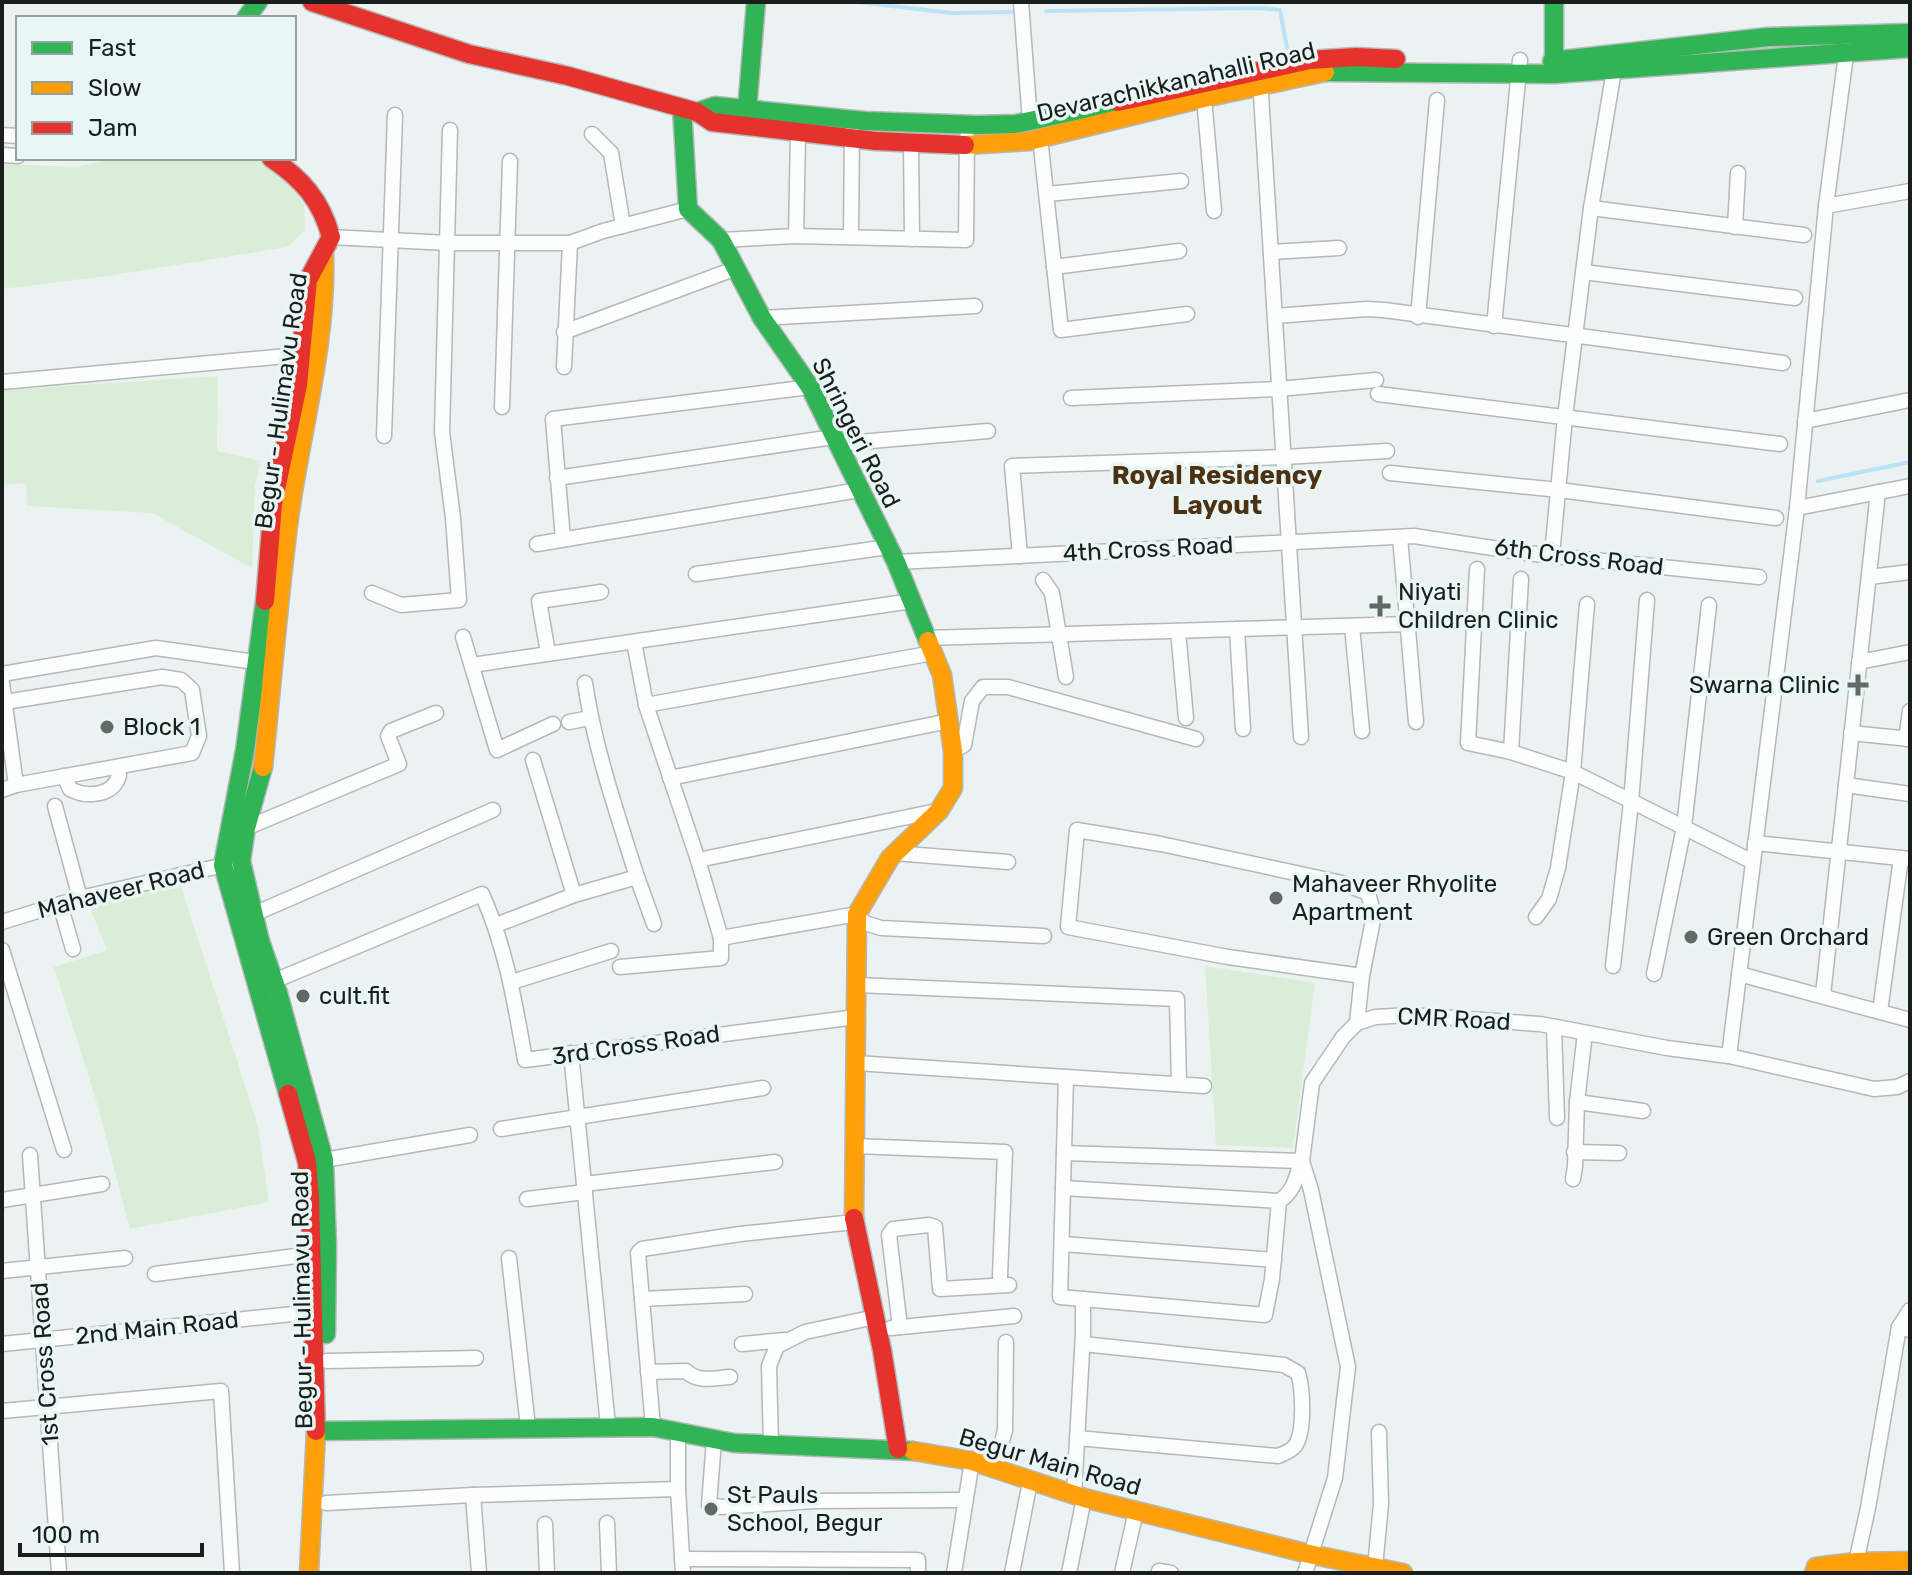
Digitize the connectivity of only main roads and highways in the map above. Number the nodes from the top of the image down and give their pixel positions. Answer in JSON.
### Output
{"nodes":[{"id":1,"x":312,"y":2,"type":"edge"},
{"id":2,"x":756,"y":2,"type":"edge"},
{"id":3,"x":1543,"y":2,"type":"edge"},
{"id":4,"x":1554,"y":2,"type":"edge"},
{"id":5,"x":1910,"y":33,"type":"edge"},
{"id":6,"x":1847,"y":43,"type":"junction"},
{"id":7,"x":1910,"y":48,"type":"edge"},
{"id":8,"x":1548,"y":67,"type":"junction"},
{"id":9,"x":1260,"y":79,"type":"junction"},
{"id":10,"x":690,"y":110,"type":"junction"},
{"id":11,"x":746,"y":117,"type":"junction"},
{"id":12,"x":1035,"y":130,"type":"junction"},
{"id":13,"x":967,"y":136,"type":"junction"},
{"id":14,"x":274,"y":160,"type":"edge"},
{"id":15,"x":266,"y":664,"type":"junction"},
{"id":16,"x":232,"y":863,"type":"junction"},
{"id":17,"x":322,"y":1431,"type":"junction"},
{"id":18,"x":898,"y":1449,"type":"junction"},
{"id":19,"x":320,"y":1503,"type":"junction"},
{"id":20,"x":1910,"y":1561,"type":"edge"},
{"id":21,"x":309,"y":1573,"type":"edge"},
{"id":22,"x":323,"y":1573,"type":"edge"},
{"id":23,"x":1403,"y":1573,"type":"edge"},
{"id":24,"x":1814,"y":1573,"type":"edge"}],
"edges":[{"from":1,"to":10,"type":"main road","name":"Devarachikkanahalli Road"},
{"from":2,"to":11,"type":"main road"},
{"from":3,"to":8,"type":"main road"},
{"from":4,"to":8,"type":"main road"},
{"from":5,"to":6,"type":"main road","name":"Devarachikkanahalli Road"},
{"from":6,"to":7,"type":"main road","name":"Devarachikkanahalli Road"},
{"from":6,"to":8,"type":"main road","name":"Devarachikkanahalli Road"},
{"from":8,"to":9,"type":"main road","name":"Devarachikkanahalli Road"},
{"from":9,"to":12,"type":"main road","name":"Devarachikkanahalli Road"},
{"from":9,"to":12,"type":"main road","name":"Devarachikkanahalli Road"},
{"from":10,"to":11,"type":"main road","name":"Devarachikkanahalli Road"},
{"from":10,"to":18,"type":"main road","name":"Shringeri Road"},
{"from":11,"to":13,"type":"main road","name":"Devarachikkanahalli Road"},
{"from":11,"to":13,"type":"main road","name":"Devarachikkanahalli Road"},
{"from":12,"to":13,"type":"main road","name":"Devarachikkanahalli Road"},
{"from":14,"to":15,"type":"main road","name":"Begur - Hulimavu Road"},
{"from":15,"to":16,"type":"main road","name":"Begur - Hulimavu Road"},
{"from":15,"to":16,"type":"main road","name":"Begur - Hulimavu Road"},
{"from":16,"to":17,"type":"main road","name":"Begur - Hulimavu Road"},
{"from":16,"to":17,"type":"main road","name":"Begur - Hulimavu Road"},
{"from":17,"to":18,"type":"main road","name":"Begur Main Road"},
{"from":17,"to":19,"type":"main road","name":"Begur - Hulimavu Road"},
{"from":18,"to":23,"type":"main road","name":"Begur Main Road"},
{"from":19,"to":21,"type":"main road"},
{"from":19,"to":22,"type":"main road","name":"Begur - Hulimavu Road"},
{"from":20,"to":24,"type":"main road"}]}
